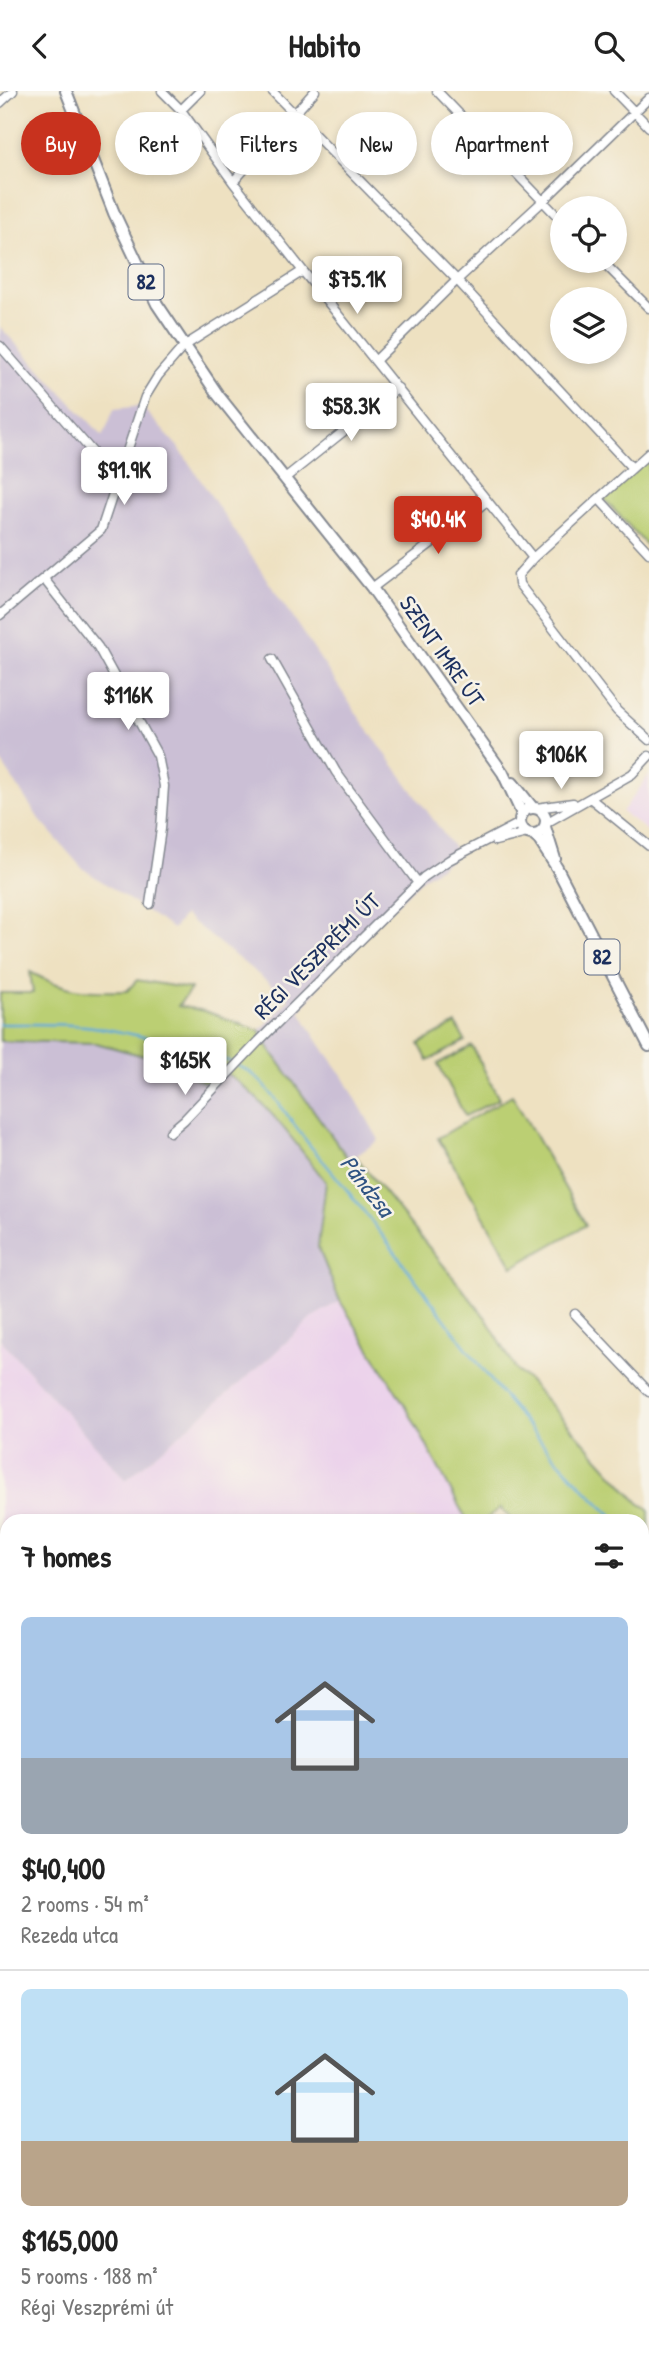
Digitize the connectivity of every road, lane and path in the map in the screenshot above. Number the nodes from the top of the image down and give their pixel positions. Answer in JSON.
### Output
{"nodes":[{"id":1,"x":13,"y":91,"type":"edge"},
{"id":2,"x":66,"y":91,"type":"edge"},
{"id":3,"x":162,"y":91,"type":"edge"},
{"id":4,"x":200,"y":91,"type":"edge"},
{"id":5,"x":272,"y":91,"type":"edge"},
{"id":6,"x":314,"y":91,"type":"edge"},
{"id":7,"x":437,"y":91,"type":"edge"},
{"id":8,"x":614,"y":91,"type":"edge"},
{"id":9,"x":649,"y":97,"type":"edge"},
{"id":10,"x":0,"y":103,"type":"edge"},
{"id":11,"x":181,"y":110,"type":"junction"},
{"id":12,"x":293,"y":112,"type":"edge"},
{"id":13,"x":295,"y":112,"type":"edge"},
{"id":14,"x":634,"y":112,"type":"junction"},
{"id":15,"x":649,"y":127,"type":"edge"},
{"id":16,"x":322,"y":142,"type":"edge"},
{"id":17,"x":239,"y":175,"type":"edge"},
{"id":18,"x":233,"y":182,"type":"junction"},
{"id":19,"x":543,"y":201,"type":"junction"},
{"id":20,"x":550,"y":208,"type":"edge"},
{"id":21,"x":303,"y":271,"type":"junction"},
{"id":22,"x":614,"y":273,"type":"edge"},
{"id":23,"x":457,"y":280,"type":"junction"},
{"id":24,"x":649,"y":308,"type":"edge"},
{"id":25,"x":0,"y":346,"type":"edge"},
{"id":26,"x":184,"y":346,"type":"junction"},
{"id":27,"x":375,"y":361,"type":"junction"},
{"id":28,"x":398,"y":388,"type":"junction"},
{"id":29,"x":649,"y":453,"type":"edge"},
{"id":30,"x":632,"y":468,"type":"junction"},
{"id":31,"x":121,"y":473,"type":"junction"},
{"id":32,"x":285,"y":478,"type":"junction"},
{"id":33,"x":599,"y":499,"type":"junction"},
{"id":34,"x":487,"y":501,"type":"junction"},
{"id":35,"x":649,"y":554,"type":"edge"},
{"id":36,"x":533,"y":558,"type":"junction"},
{"id":37,"x":44,"y":579,"type":"junction"},
{"id":38,"x":372,"y":588,"type":"junction"},
{"id":39,"x":0,"y":615,"type":"edge"},
{"id":40,"x":272,"y":659,"type":"dead end"},
{"id":41,"x":649,"y":740,"type":"edge"},
{"id":42,"x":649,"y":756,"type":"edge"},
{"id":43,"x":503,"y":773,"type":"junction"},
{"id":44,"x":590,"y":798,"type":"junction"},
{"id":45,"x":535,"y":808,"type":"junction"},
{"id":46,"x":521,"y":818,"type":"junction"},
{"id":47,"x":546,"y":825,"type":"junction"},
{"id":48,"x":529,"y":834,"type":"junction"},
{"id":49,"x":649,"y":846,"type":"edge"},
{"id":50,"x":472,"y":848,"type":"junction"},
{"id":51,"x":557,"y":869,"type":"junction"},
{"id":52,"x":418,"y":883,"type":"junction"},
{"id":53,"x":150,"y":904,"type":"dead end"},
{"id":54,"x":649,"y":1046,"type":"edge"},
{"id":55,"x":170,"y":1132,"type":"dead end"},
{"id":56,"x":575,"y":1314,"type":"dead end"},
{"id":57,"x":649,"y":1392,"type":"edge"}],
"edges":[{"from":1,"to":10,"type":"street"},
{"from":2,"to":26,"type":"main road","name":"SZENT IMRE ÚT","number":"82"},
{"from":3,"to":11,"type":"street"},
{"from":4,"to":11,"type":"street"},
{"from":5,"to":12,"type":"street"},
{"from":6,"to":13,"type":"street"},
{"from":7,"to":19,"type":"street"},
{"from":8,"to":14,"type":"street"},
{"from":9,"to":14,"type":"street"},
{"from":11,"to":18,"type":"street"},
{"from":14,"to":15,"type":"street"},
{"from":14,"to":19,"type":"street"},
{"from":16,"to":23,"type":"street"},
{"from":17,"to":18,"type":"street"},
{"from":18,"to":21,"type":"street"},
{"from":19,"to":20,"type":"street"},
{"from":19,"to":23,"type":"street"},
{"from":21,"to":26,"type":"street"},
{"from":21,"to":27,"type":"street"},
{"from":22,"to":24,"type":"street"},
{"from":23,"to":27,"type":"street"},
{"from":23,"to":30,"type":"street"},
{"from":25,"to":31,"type":"street"},
{"from":26,"to":31,"type":"street"},
{"from":26,"to":32,"type":"main road","name":"SZENT IMRE ÚT","number":"82"},
{"from":27,"to":28,"type":"street"},
{"from":28,"to":32,"type":"street"},
{"from":28,"to":34,"type":"street"},
{"from":29,"to":30,"type":"street"},
{"from":30,"to":33,"type":"street"},
{"from":31,"to":37,"type":"street"},
{"from":32,"to":38,"type":"main road","name":"SZENT IMRE ÚT","number":"82"},
{"from":33,"to":35,"type":"street"},
{"from":33,"to":36,"type":"street"},
{"from":34,"to":36,"type":"street"},
{"from":34,"to":38,"type":"street"},
{"from":36,"to":41,"type":"street"},
{"from":37,"to":39,"type":"street"},
{"from":37,"to":53,"type":"street"},
{"from":38,"to":43,"type":"main road","name":"SZENT IMRE ÚT","number":"82"},
{"from":40,"to":52,"type":"street"},
{"from":42,"to":44,"type":"street"},
{"from":43,"to":45,"type":"main road","name":"SZENT IMRE ÚT","number":"82"},
{"from":43,"to":46,"type":"main road","name":"SZENT IMRE ÚT","number":"82"},
{"from":44,"to":45,"type":"street"},
{"from":44,"to":47,"type":"street"},
{"from":44,"to":49,"type":"street"},
{"from":45,"to":46,"type":"main road"},
{"from":45,"to":47,"type":"main road","number":"82"},
{"from":46,"to":48,"type":"main road","number":"82"},
{"from":46,"to":50,"type":"street","name":"RÉGI VESZPRÉMI ÚT"},
{"from":47,"to":48,"type":"main road"},
{"from":47,"to":51,"type":"main road","number":"82"},
{"from":48,"to":50,"type":"street","name":"RÉGI VESZPRÉMI ÚT"},
{"from":48,"to":51,"type":"main road","number":"82"},
{"from":50,"to":52,"type":"street","name":"RÉGI VESZPRÉMI ÚT"},
{"from":51,"to":54,"type":"main road","number":"82"},
{"from":52,"to":55,"type":"street","name":"RÉGI VESZPRÉMI ÚT"},
{"from":56,"to":57,"type":"street"}]}
